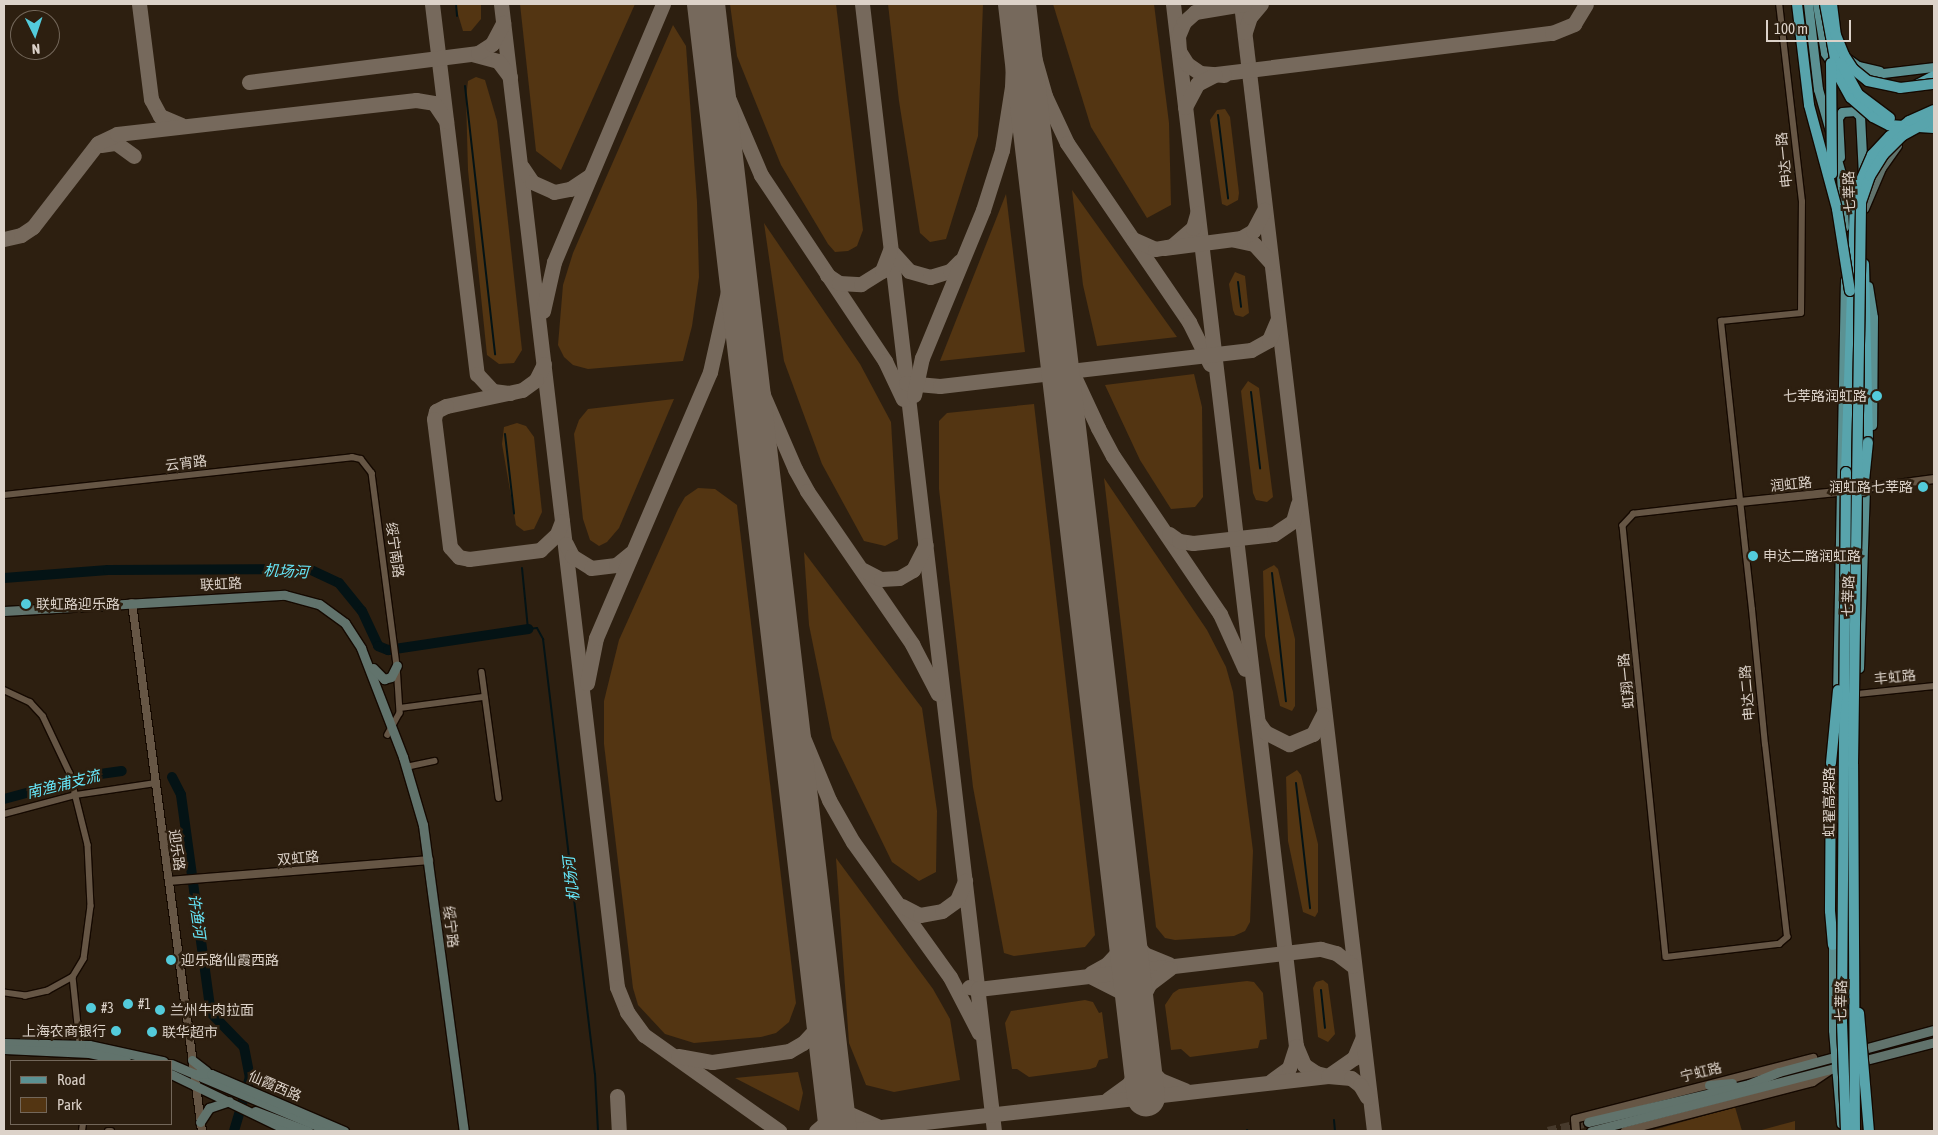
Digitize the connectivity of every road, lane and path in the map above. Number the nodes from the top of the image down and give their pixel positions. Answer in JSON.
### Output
{"nodes":[{"id":1,"x":1779,"y":4,"type":"edge"},
{"id":2,"x":1797,"y":4,"type":"edge"},
{"id":3,"x":1808,"y":4,"type":"edge"},
{"id":4,"x":1817,"y":4,"type":"edge"},
{"id":5,"x":1825,"y":4,"type":"edge"},
{"id":6,"x":1833,"y":4,"type":"edge"},
{"id":7,"x":1836,"y":34,"type":"junction"},
{"id":8,"x":1831,"y":52,"type":"junction"},
{"id":9,"x":1934,"y":68,"type":"edge"},
{"id":10,"x":1897,"y":73,"type":"junction"},
{"id":11,"x":1934,"y":76,"type":"edge"},
{"id":12,"x":1934,"y":84,"type":"edge"},
{"id":13,"x":1914,"y":86,"type":"junction"},
{"id":14,"x":1934,"y":110,"type":"edge"},
{"id":15,"x":1934,"y":118,"type":"edge"},
{"id":16,"x":1898,"y":125,"type":"junction"},
{"id":17,"x":1934,"y":128,"type":"edge"},
{"id":18,"x":1841,"y":174,"type":"junction"},
{"id":19,"x":1864,"y":208,"type":"junction"},
{"id":20,"x":1837,"y":209,"type":"junction"},
{"id":21,"x":1864,"y":264,"type":"junction"},
{"id":22,"x":1850,"y":290,"type":"junction"},
{"id":23,"x":1720,"y":321,"type":"joint"},
{"id":24,"x":368,"y":465,"type":"joint"},
{"id":25,"x":1934,"y":480,"type":"edge"},
{"id":26,"x":1865,"y":489,"type":"junction"},
{"id":27,"x":1839,"y":492,"type":"junction"},
{"id":28,"x":4,"y":495,"type":"edge"},
{"id":29,"x":1740,"y":502,"type":"junction"},
{"id":30,"x":1858,"y":546,"type":"junction"},
{"id":31,"x":132,"y":606,"type":"junction"},
{"id":32,"x":4,"y":611,"type":"edge"},
{"id":33,"x":4,"y":616,"type":"edge"},
{"id":34,"x":361,"y":648,"type":"junction"},
{"id":35,"x":1844,"y":654,"type":"junction"},
{"id":36,"x":397,"y":665,"type":"junction"},
{"id":37,"x":482,"y":672,"type":"dead end"},
{"id":38,"x":1934,"y":686,"type":"edge"},
{"id":39,"x":4,"y":690,"type":"edge"},
{"id":40,"x":1858,"y":694,"type":"junction"},
{"id":41,"x":1837,"y":696,"type":"junction"},
{"id":42,"x":484,"y":697,"type":"junction"},
{"id":43,"x":400,"y":708,"type":"junction"},
{"id":44,"x":390,"y":733,"type":"junction"},
{"id":45,"x":434,"y":761,"type":"dead end"},
{"id":46,"x":406,"y":767,"type":"junction"},
{"id":47,"x":156,"y":783,"type":"junction"},
{"id":48,"x":75,"y":793,"type":"junction"},
{"id":49,"x":498,"y":798,"type":"dead end"},
{"id":50,"x":4,"y":814,"type":"edge"},
{"id":51,"x":426,"y":860,"type":"junction"},
{"id":52,"x":168,"y":881,"type":"junction"},
{"id":53,"x":1833,"y":945,"type":"junction"},
{"id":54,"x":1853,"y":954,"type":"junction"},
{"id":55,"x":1666,"y":957,"type":"joint"},
{"id":56,"x":73,"y":977,"type":"junction"},
{"id":57,"x":4,"y":993,"type":"edge"},
{"id":58,"x":1934,"y":1030,"type":"edge"},
{"id":59,"x":4,"y":1038,"type":"edge"},
{"id":60,"x":4,"y":1042,"type":"edge"},
{"id":61,"x":1934,"y":1042,"type":"edge"},
{"id":62,"x":17,"y":1043,"type":"junction"},
{"id":63,"x":80,"y":1044,"type":"junction"},
{"id":64,"x":4,"y":1049,"type":"edge"},
{"id":65,"x":1854,"y":1051,"type":"junction"},
{"id":66,"x":98,"y":1058,"type":"edge"},
{"id":67,"x":1866,"y":1058,"type":"junction"},
{"id":68,"x":117,"y":1060,"type":"edge"},
{"id":69,"x":158,"y":1060,"type":"edge"},
{"id":70,"x":192,"y":1060,"type":"junction"},
{"id":71,"x":1835,"y":1062,"type":"junction"},
{"id":72,"x":1854,"y":1062,"type":"junction"},
{"id":73,"x":172,"y":1064,"type":"edge"},
{"id":74,"x":194,"y":1072,"type":"junction"},
{"id":75,"x":172,"y":1074,"type":"edge"},
{"id":76,"x":211,"y":1074,"type":"junction"},
{"id":77,"x":195,"y":1084,"type":"junction"},
{"id":78,"x":1749,"y":1084,"type":"junction"},
{"id":79,"x":1709,"y":1085,"type":"junction"},
{"id":80,"x":235,"y":1087,"type":"junction"},
{"id":81,"x":230,"y":1101,"type":"junction"},
{"id":82,"x":269,"y":1110,"type":"junction"},
{"id":83,"x":277,"y":1117,"type":"junction"},
{"id":84,"x":200,"y":1122,"type":"junction"},
{"id":85,"x":1590,"y":1127,"type":"edge"},
{"id":86,"x":202,"y":1131,"type":"edge"},
{"id":87,"x":289,"y":1131,"type":"edge"},
{"id":88,"x":296,"y":1131,"type":"edge"},
{"id":89,"x":308,"y":1131,"type":"edge"},
{"id":90,"x":330,"y":1131,"type":"edge"},
{"id":91,"x":344,"y":1131,"type":"edge"},
{"id":92,"x":458,"y":1131,"type":"edge"},
{"id":93,"x":464,"y":1131,"type":"edge"},
{"id":94,"x":1576,"y":1131,"type":"edge"},
{"id":95,"x":1626,"y":1131,"type":"edge"},
{"id":96,"x":1842,"y":1131,"type":"edge"},
{"id":97,"x":1846,"y":1131,"type":"edge"},
{"id":98,"x":1855,"y":1131,"type":"edge"},
{"id":99,"x":1860,"y":1131,"type":"edge"},
{"id":100,"x":1871,"y":1131,"type":"edge"}],
"edges":[{"from":1,"to":23,"type":"street","name":"申达一路"},
{"from":2,"to":20,"type":"highway","bridge":true},
{"from":3,"to":18,"type":"main road","name":"七莘路"},
{"from":4,"to":10,"type":"main road"},
{"from":5,"to":8,"type":"highway","bridge":true},
{"from":6,"to":7,"type":"highway","bridge":true},
{"from":6,"to":10,"type":"main road"},
{"from":7,"to":13,"type":"highway","bridge":true},
{"from":7,"to":16,"type":"highway","bridge":true},
{"from":8,"to":16,"type":"highway","bridge":true},
{"from":8,"to":20,"type":"highway","bridge":true},
{"from":9,"to":10,"type":"main road"},
{"from":11,"to":13,"type":"highway"},
{"from":12,"to":13,"type":"highway","bridge":true},
{"from":14,"to":22,"type":"highway","bridge":true},
{"from":15,"to":19,"type":"main road"},
{"from":15,"to":30,"type":"highway","bridge":true},
{"from":16,"to":17,"type":"highway","bridge":true},
{"from":18,"to":19,"type":"main road","name":"七莘路"},
{"from":18,"to":27,"type":"main road","name":"七莘路"},
{"from":19,"to":21,"type":"main road","name":"七莘路"},
{"from":20,"to":22,"type":"highway","bridge":true},
{"from":21,"to":26,"type":"main road","name":"七莘路"},
{"from":21,"to":30,"type":"highway","bridge":true},
{"from":22,"to":35,"type":"highway","name":"虹翟高架路","bridge":true},
{"from":23,"to":29,"type":"street","name":"申达二路"},
{"from":24,"to":28,"type":"street","name":"云宵路"},
{"from":24,"to":36,"type":"street","name":"绥宁南路"},
{"from":25,"to":26,"type":"street","name":"润虹路"},
{"from":26,"to":27,"type":"street","name":"润虹路"},
{"from":26,"to":40,"type":"main road","name":"七莘路"},
{"from":27,"to":29,"type":"street","name":"润虹路"},
{"from":27,"to":41,"type":"main road","name":"七莘路"},
{"from":29,"to":55,"type":"street","name":"虹翔一路"},
{"from":29,"to":55,"type":"street","name":"申达二路"},
{"from":30,"to":54,"type":"highway","name":"虹翟高架路","bridge":true},
{"from":31,"to":32,"type":"main road","name":"联虹路"},
{"from":31,"to":33,"type":"main road","name":"联虹路"},
{"from":31,"to":34,"type":"main road","name":"联虹路"},
{"from":31,"to":44,"type":"main road","name":"联虹路"},
{"from":31,"to":47,"type":"street","name":"迎乐路"},
{"from":34,"to":36,"type":"main road"},
{"from":34,"to":44,"type":"main road","name":"联虹路"},
{"from":35,"to":53,"type":"highway","bridge":true},
{"from":35,"to":97,"type":"highway","name":"虹翟高架路","bridge":true},
{"from":36,"to":43,"type":"street","name":"绥宁南路"},
{"from":37,"to":42,"type":"street"},
{"from":38,"to":40,"type":"street","name":"丰虹路"},
{"from":39,"to":48,"type":"street"},
{"from":40,"to":41,"type":"street"},
{"from":40,"to":65,"type":"main road","name":"七莘路"},
{"from":41,"to":53,"type":"main road","name":"七莘路"},
{"from":42,"to":43,"type":"street"},
{"from":42,"to":49,"type":"street"},
{"from":43,"to":44,"type":"street"},
{"from":44,"to":46,"type":"main road","name":"绥宁路"},
{"from":44,"to":51,"type":"main road","name":"绥宁路"},
{"from":45,"to":46,"type":"street"},
{"from":46,"to":51,"type":"main road","name":"绥宁路"},
{"from":47,"to":48,"type":"street"},
{"from":47,"to":52,"type":"street","name":"迎乐路"},
{"from":48,"to":50,"type":"street"},
{"from":48,"to":56,"type":"street"},
{"from":51,"to":52,"type":"street","name":"双虹路"},
{"from":51,"to":92,"type":"main road","name":"绥宁路"},
{"from":51,"to":93,"type":"main road","name":"绥宁路"},
{"from":52,"to":70,"type":"street","name":"迎乐路"},
{"from":53,"to":71,"type":"main road","name":"七莘路"},
{"from":54,"to":98,"type":"highway","name":"虹翟高架路","bridge":true},
{"from":54,"to":100,"type":"highway","bridge":true},
{"from":56,"to":57,"type":"street"},
{"from":56,"to":63,"type":"street"},
{"from":58,"to":65,"type":"main road","name":"宁虹路"},
{"from":59,"to":62,"type":"street"},
{"from":60,"to":62,"type":"main road"},
{"from":61,"to":67,"type":"main road","name":"宁虹路"},
{"from":62,"to":63,"type":"main road"},
{"from":63,"to":69,"type":"main road"},
{"from":64,"to":66,"type":"main road"},
{"from":65,"to":71,"type":"main road","name":"宁虹路"},
{"from":65,"to":72,"type":"main road","name":"七莘路"},
{"from":66,"to":68,"type":"main road"},
{"from":67,"to":72,"type":"main road","name":"宁虹路"},
{"from":67,"to":100,"type":"main road"},
{"from":70,"to":74,"type":"street","name":"迎乐路"},
{"from":70,"to":76,"type":"main road"},
{"from":71,"to":72,"type":"main road","name":"宁虹路"},
{"from":71,"to":78,"type":"main road","name":"宁虹路"},
{"from":71,"to":79,"type":"street","name":"宁虹路"},
{"from":71,"to":85,"type":"main road","name":"宁虹路"},
{"from":71,"to":95,"type":"street","name":"宁虹路"},
{"from":71,"to":96,"type":"main road","name":"七莘路"},
{"from":72,"to":99,"type":"main road","name":"七莘路"},
{"from":73,"to":74,"type":"main road","name":"仙霞西路"},
{"from":74,"to":76,"type":"main road","name":"仙霞西路"},
{"from":74,"to":77,"type":"street","name":"迎乐路"},
{"from":74,"to":80,"type":"main road","name":"仙霞西路"},
{"from":75,"to":77,"type":"main road"},
{"from":76,"to":80,"type":"main road","name":"仙霞西路"},
{"from":77,"to":81,"type":"main road"},
{"from":77,"to":84,"type":"street","name":"迎乐路"},
{"from":78,"to":79,"type":"main road"},
{"from":78,"to":85,"type":"main road","name":"宁虹路"},
{"from":79,"to":94,"type":"street","name":"宁虹路"},
{"from":80,"to":82,"type":"main road"},
{"from":81,"to":82,"type":"main road"},
{"from":81,"to":84,"type":"main road"},
{"from":82,"to":83,"type":"main road"},
{"from":82,"to":87,"type":"main road"},
{"from":82,"to":90,"type":"main road"},
{"from":82,"to":91,"type":"main road","name":"仙霞西路"},
{"from":83,"to":88,"type":"main road"},
{"from":83,"to":89,"type":"main road"},
{"from":84,"to":86,"type":"street","name":"迎乐路"}]}
